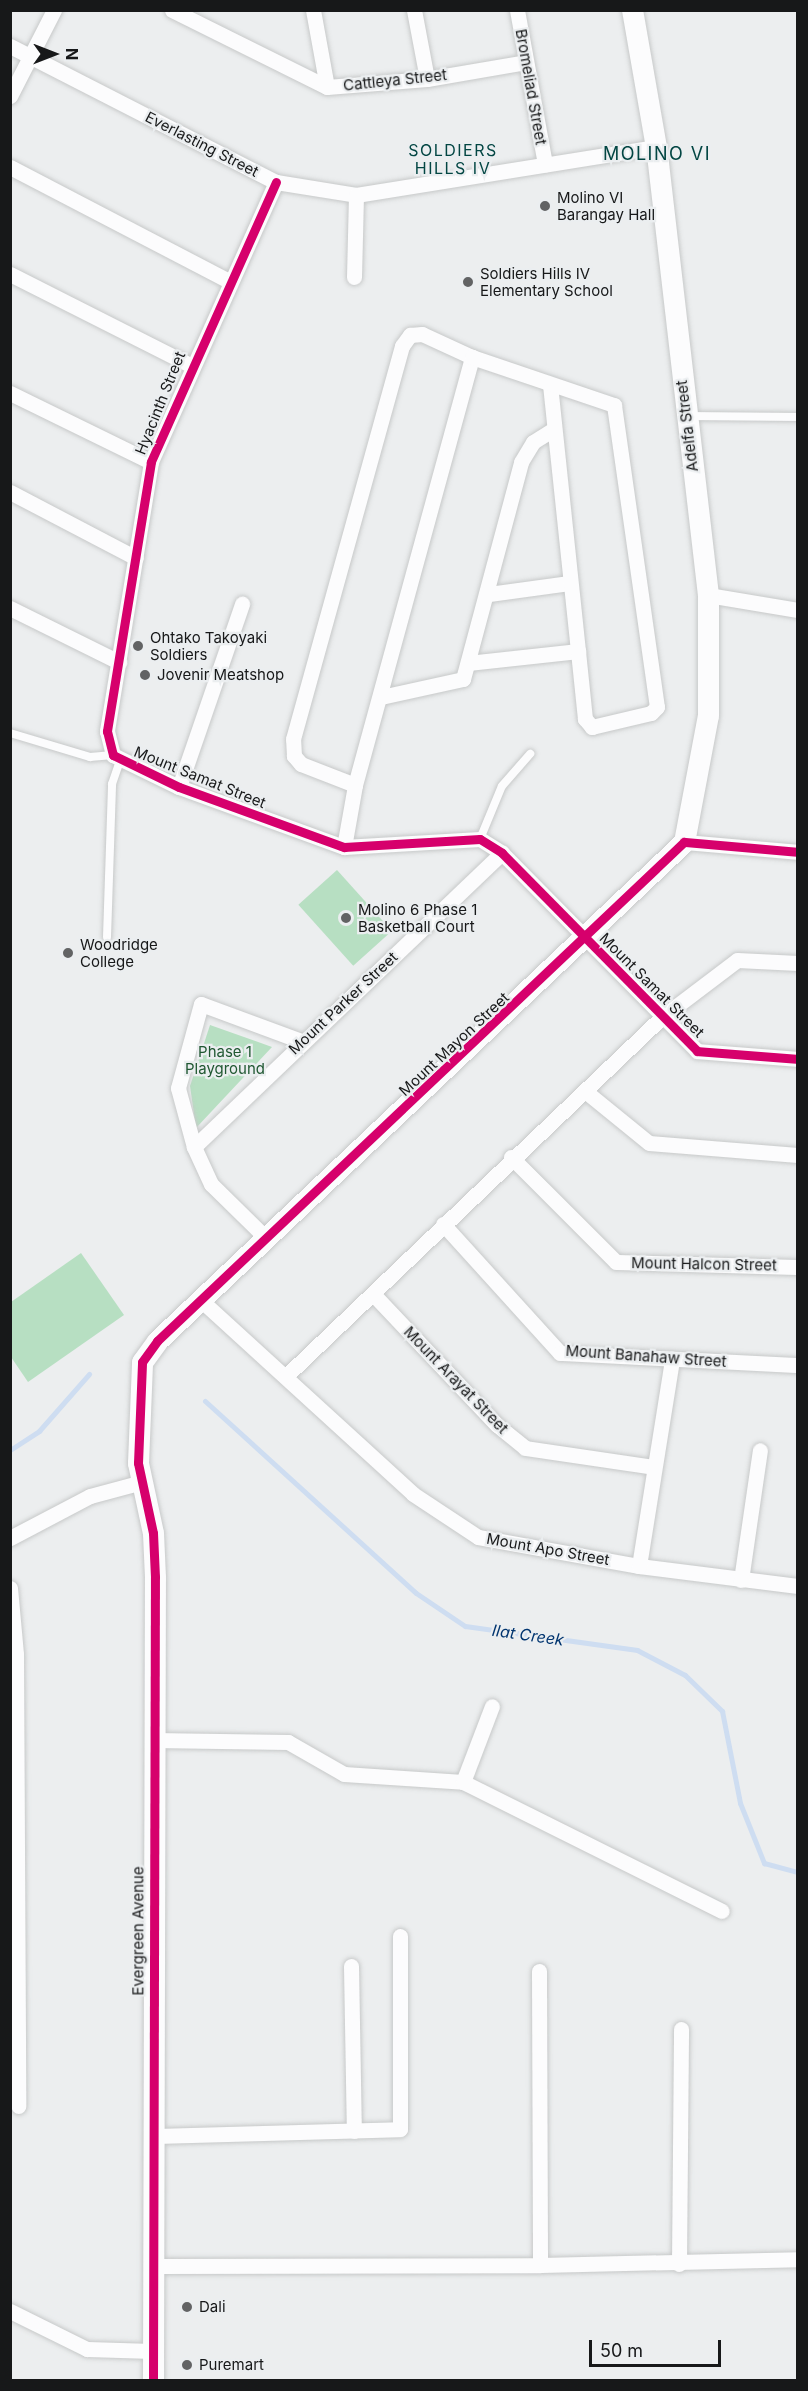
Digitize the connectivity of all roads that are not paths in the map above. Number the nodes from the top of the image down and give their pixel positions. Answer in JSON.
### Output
{"nodes":[{"id":1,"x":54,"y":10,"type":"edge"},
{"id":2,"x":172,"y":10,"type":"edge"},
{"id":3,"x":313,"y":10,"type":"edge"},
{"id":4,"x":414,"y":10,"type":"edge"},
{"id":5,"x":517,"y":10,"type":"edge"},
{"id":6,"x":632,"y":10,"type":"edge"},
{"id":7,"x":10,"y":46,"type":"edge"},
{"id":8,"x":29,"y":56,"type":"junction"},
{"id":9,"x":526,"y":62,"type":"junction"},
{"id":10,"x":427,"y":79,"type":"junction"},
{"id":11,"x":327,"y":87,"type":"junction"},
{"id":12,"x":10,"y":96,"type":"edge"},
{"id":13,"x":656,"y":147,"type":"junction"},
{"id":14,"x":545,"y":164,"type":"junction"},
{"id":15,"x":10,"y":167,"type":"edge"},
{"id":16,"x":276,"y":182,"type":"junction"},
{"id":17,"x":356,"y":195,"type":"junction"},
{"id":18,"x":10,"y":274,"type":"edge"},
{"id":19,"x":354,"y":277,"type":"dead end"},
{"id":20,"x":229,"y":281,"type":"junction"},
{"id":21,"x":472,"y":357,"type":"junction"},
{"id":22,"x":190,"y":365,"type":"junction"},
{"id":23,"x":550,"y":384,"type":"junction"},
{"id":24,"x":10,"y":393,"type":"edge"},
{"id":25,"x":686,"y":416,"type":"junction"},
{"id":26,"x":798,"y":417,"type":"edge"},
{"id":27,"x":554,"y":429,"type":"junction"},
{"id":28,"x":151,"y":462,"type":"junction"},
{"id":29,"x":10,"y":492,"type":"edge"},
{"id":30,"x":136,"y":558,"type":"junction"},
{"id":31,"x":569,"y":582,"type":"junction"},
{"id":32,"x":489,"y":594,"type":"junction"},
{"id":33,"x":708,"y":595,"type":"junction"},
{"id":34,"x":242,"y":604,"type":"dead end"},
{"id":35,"x":10,"y":608,"type":"edge"},
{"id":36,"x":798,"y":610,"type":"edge"},
{"id":37,"x":578,"y":651,"type":"junction"},
{"id":38,"x":118,"y":662,"type":"junction"},
{"id":39,"x":468,"y":663,"type":"junction"},
{"id":40,"x":381,"y":697,"type":"junction"},
{"id":41,"x":10,"y":733,"type":"edge"},
{"id":42,"x":530,"y":754,"type":"dead end"},
{"id":43,"x":117,"y":758,"type":"junction"},
{"id":44,"x":355,"y":785,"type":"junction"},
{"id":45,"x":179,"y":787,"type":"junction"},
{"id":46,"x":480,"y":839,"type":"junction"},
{"id":47,"x":684,"y":843,"type":"junction"},
{"id":48,"x":344,"y":847,"type":"junction"},
{"id":49,"x":798,"y":852,"type":"edge"},
{"id":50,"x":502,"y":853,"type":"junction"},
{"id":51,"x":107,"y":937,"type":"dead end"},
{"id":52,"x":586,"y":941,"type":"junction"},
{"id":53,"x":798,"y":963,"type":"edge"},
{"id":54,"x":662,"y":1017,"type":"junction"},
{"id":55,"x":302,"y":1041,"type":"junction"},
{"id":56,"x":798,"y":1059,"type":"edge"},
{"id":57,"x":585,"y":1091,"type":"junction"},
{"id":58,"x":194,"y":1147,"type":"junction"},
{"id":59,"x":798,"y":1155,"type":"edge"},
{"id":60,"x":511,"y":1158,"type":"junction"},
{"id":61,"x":443,"y":1224,"type":"junction"},
{"id":62,"x":267,"y":1239,"type":"junction"},
{"id":63,"x":798,"y":1267,"type":"edge"},
{"id":64,"x":374,"y":1295,"type":"junction"},
{"id":65,"x":204,"y":1303,"type":"junction"},
{"id":66,"x":672,"y":1359,"type":"junction"},
{"id":67,"x":798,"y":1365,"type":"edge"},
{"id":68,"x":286,"y":1376,"type":"junction"},
{"id":69,"x":760,"y":1450,"type":"dead end"},
{"id":70,"x":653,"y":1467,"type":"junction"},
{"id":71,"x":142,"y":1482,"type":"junction"},
{"id":72,"x":10,"y":1538,"type":"edge"},
{"id":73,"x":639,"y":1566,"type":"junction"},
{"id":74,"x":741,"y":1580,"type":"junction"},
{"id":75,"x":798,"y":1586,"type":"edge"},
{"id":76,"x":10,"y":1588,"type":"edge"},
{"id":77,"x":492,"y":1706,"type":"dead end"},
{"id":78,"x":153,"y":1740,"type":"junction"},
{"id":79,"x":463,"y":1782,"type":"junction"},
{"id":80,"x":722,"y":1911,"type":"dead end"},
{"id":81,"x":400,"y":1936,"type":"dead end"},
{"id":82,"x":351,"y":1966,"type":"dead end"},
{"id":83,"x":539,"y":1971,"type":"dead end"},
{"id":84,"x":681,"y":2029,"type":"dead end"},
{"id":85,"x":18,"y":2106,"type":"dead end"},
{"id":86,"x":354,"y":2131,"type":"junction"},
{"id":87,"x":154,"y":2136,"type":"junction"},
{"id":88,"x":798,"y":2259,"type":"edge"},
{"id":89,"x":679,"y":2264,"type":"junction"},
{"id":90,"x":540,"y":2265,"type":"junction"},
{"id":91,"x":153,"y":2266,"type":"junction"},
{"id":92,"x":10,"y":2311,"type":"edge"},
{"id":93,"x":153,"y":2351,"type":"junction"},
{"id":94,"x":153,"y":2380,"type":"edge"}],
"edges":[{"from":1,"to":8,"type":"street"},
{"from":2,"to":11,"type":"street","name":"Cattleya Street"},
{"from":3,"to":11,"type":"street"},
{"from":4,"to":10,"type":"street"},
{"from":5,"to":9,"type":"street","name":"Bromeliad Street"},
{"from":6,"to":13,"type":"street","name":"Adelfa Street"},
{"from":7,"to":8,"type":"street","name":"Everlasting Street"},
{"from":8,"to":12,"type":"street"},
{"from":8,"to":16,"type":"street","name":"Everlasting Street"},
{"from":9,"to":10,"type":"street","name":"Cattleya Street"},
{"from":9,"to":14,"type":"street","name":"Bromeliad Street"},
{"from":10,"to":11,"type":"street","name":"Cattleya Street"},
{"from":13,"to":14,"type":"street","name":"Everlasting Street"},
{"from":13,"to":25,"type":"street","name":"Adelfa Street"},
{"from":14,"to":17,"type":"street","name":"Everlasting Street"},
{"from":15,"to":20,"type":"street"},
{"from":16,"to":17,"type":"street","name":"Everlasting Street"},
{"from":16,"to":20,"type":"street","name":"Hyacinth Street"},
{"from":17,"to":19,"type":"street"},
{"from":18,"to":22,"type":"street"},
{"from":20,"to":22,"type":"street","name":"Hyacinth Street"},
{"from":21,"to":23,"type":"street"},
{"from":21,"to":40,"type":"street"},
{"from":21,"to":44,"type":"street"},
{"from":22,"to":28,"type":"street","name":"Hyacinth Street"},
{"from":23,"to":27,"type":"street"},
{"from":23,"to":37,"type":"street"},
{"from":24,"to":28,"type":"street"},
{"from":25,"to":26,"type":"lane"},
{"from":25,"to":33,"type":"street","name":"Adelfa Street"},
{"from":27,"to":31,"type":"street"},
{"from":27,"to":32,"type":"street"},
{"from":28,"to":30,"type":"street","name":"Hyacinth Street"},
{"from":29,"to":30,"type":"street"},
{"from":30,"to":38,"type":"street","name":"Hyacinth Street"},
{"from":31,"to":32,"type":"street"},
{"from":31,"to":37,"type":"street"},
{"from":32,"to":39,"type":"street"},
{"from":33,"to":36,"type":"street"},
{"from":33,"to":47,"type":"street","name":"Adelfa Street"},
{"from":34,"to":45,"type":"street"},
{"from":35,"to":38,"type":"street"},
{"from":37,"to":39,"type":"street"},
{"from":38,"to":43,"type":"street","name":"Hyacinth Street"},
{"from":39,"to":40,"type":"street"},
{"from":40,"to":44,"type":"street"},
{"from":41,"to":43,"type":"lane"},
{"from":42,"to":46,"type":"lane"},
{"from":43,"to":45,"type":"street","name":"Mount Samat Street"},
{"from":43,"to":51,"type":"lane"},
{"from":44,"to":48,"type":"street"},
{"from":45,"to":48,"type":"street","name":"Mount Samat Street"},
{"from":46,"to":48,"type":"street","name":"Mount Samat Street"},
{"from":46,"to":50,"type":"street","name":"Mount Samat Street"},
{"from":47,"to":49,"type":"street"},
{"from":47,"to":52,"type":"street","name":"Mount Mayon Street"},
{"from":50,"to":52,"type":"street","name":"Mount Samat Street"},
{"from":50,"to":55,"type":"street","name":"Mount Parker Street"},
{"from":52,"to":54,"type":"street","name":"Mount Samat Street"},
{"from":52,"to":62,"type":"street","name":"Mount Mayon Street"},
{"from":53,"to":54,"type":"street"},
{"from":54,"to":56,"type":"street","name":"Mount Samat Street"},
{"from":54,"to":57,"type":"street"},
{"from":55,"to":58,"type":"street","name":"Mount Parker Street"},
{"from":55,"to":58,"type":"street"},
{"from":57,"to":59,"type":"street"},
{"from":57,"to":60,"type":"street"},
{"from":58,"to":62,"type":"street"},
{"from":60,"to":61,"type":"street"},
{"from":60,"to":63,"type":"street","name":"Mount Halcon Street"},
{"from":61,"to":64,"type":"street"},
{"from":61,"to":66,"type":"street","name":"Mount Banahaw Street"},
{"from":62,"to":65,"type":"street","name":"Mount Mayon Street"},
{"from":64,"to":68,"type":"street"},
{"from":64,"to":70,"type":"street","name":"Mount Arayat Street"},
{"from":65,"to":68,"type":"street","name":"Mount Apo Street"},
{"from":65,"to":71,"type":"street","name":"Mount Mayon Street"},
{"from":66,"to":67,"type":"street","name":"Mount Banahaw Street"},
{"from":66,"to":70,"type":"street"},
{"from":68,"to":73,"type":"street","name":"Mount Apo Street"},
{"from":69,"to":74,"type":"street"},
{"from":70,"to":73,"type":"street"},
{"from":71,"to":72,"type":"street"},
{"from":71,"to":78,"type":"street","name":"Evergreen Avenue"},
{"from":73,"to":74,"type":"street","name":"Mount Apo Street"},
{"from":74,"to":75,"type":"street","name":"Mount Apo Street"},
{"from":76,"to":85,"type":"street"},
{"from":77,"to":79,"type":"street"},
{"from":78,"to":79,"type":"street"},
{"from":78,"to":87,"type":"street","name":"Evergreen Avenue"},
{"from":79,"to":80,"type":"street"},
{"from":81,"to":86,"type":"street"},
{"from":82,"to":86,"type":"street"},
{"from":83,"to":90,"type":"street"},
{"from":84,"to":89,"type":"street"},
{"from":86,"to":87,"type":"street"},
{"from":87,"to":91,"type":"street","name":"Evergreen Avenue"},
{"from":88,"to":89,"type":"street"},
{"from":89,"to":90,"type":"street"},
{"from":90,"to":91,"type":"street"},
{"from":91,"to":93,"type":"street","name":"Evergreen Avenue"},
{"from":92,"to":93,"type":"street"},
{"from":93,"to":94,"type":"street","name":"Evergreen Avenue"}]}
